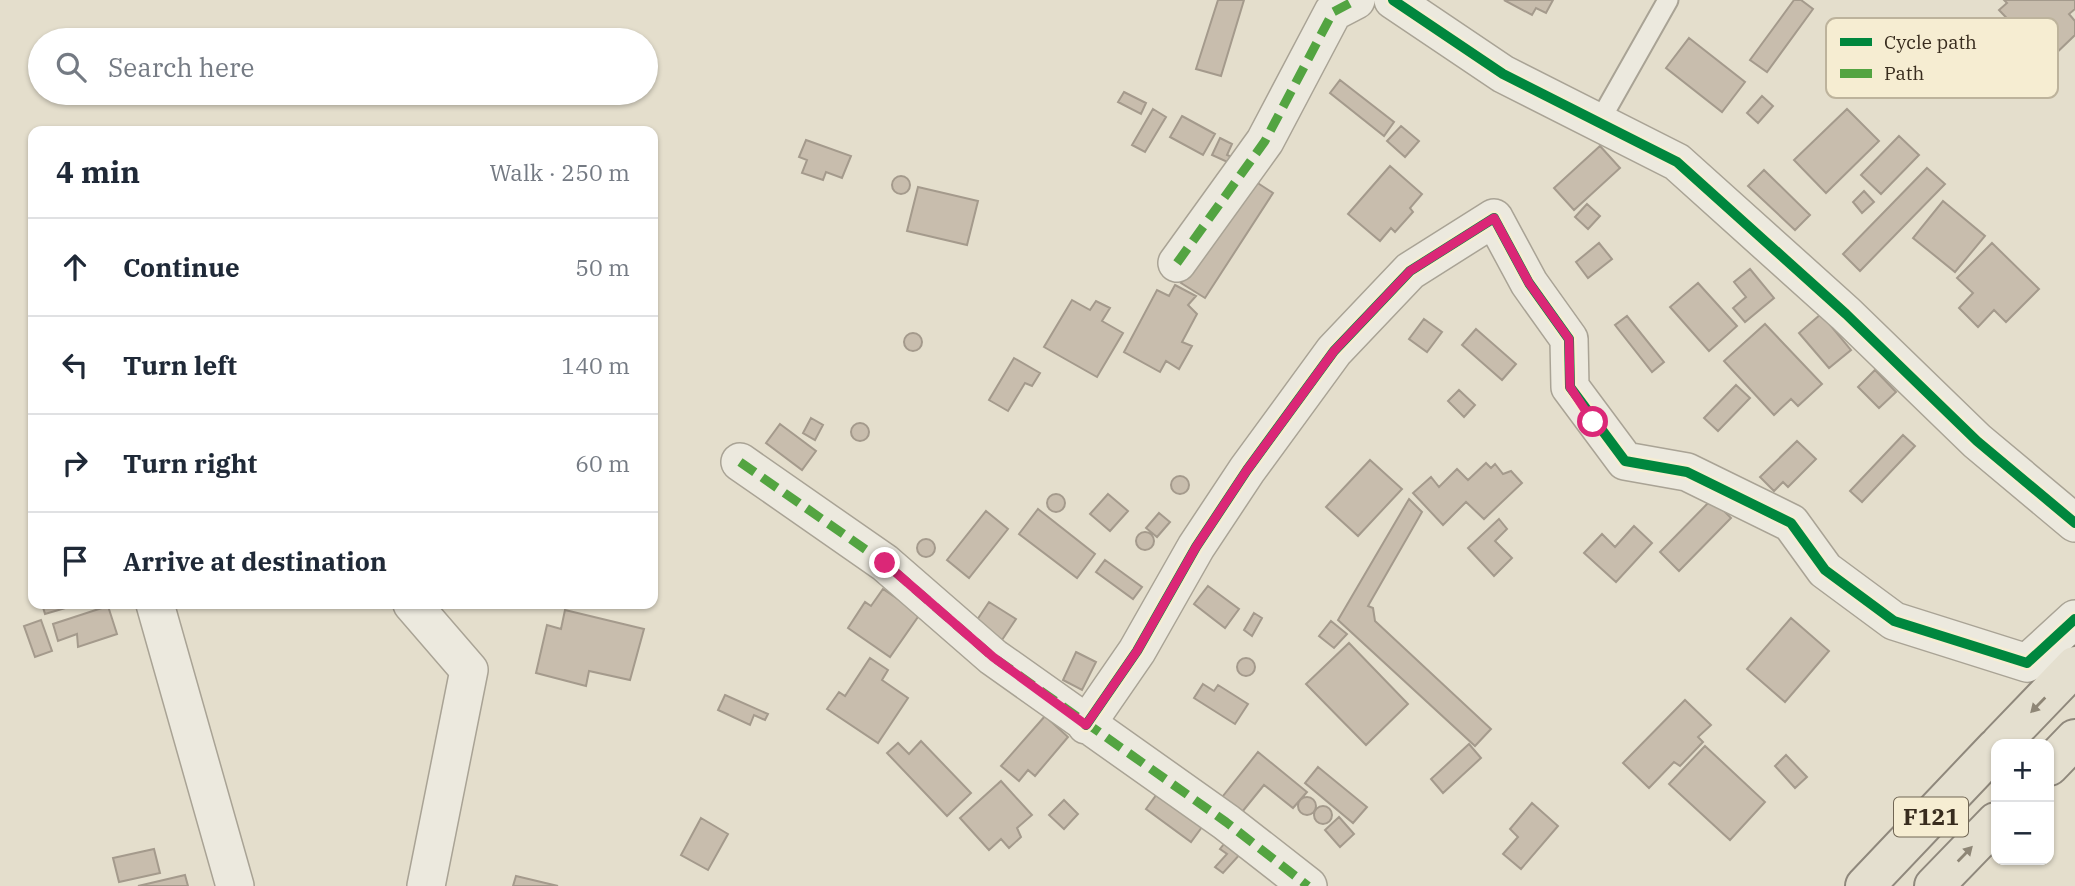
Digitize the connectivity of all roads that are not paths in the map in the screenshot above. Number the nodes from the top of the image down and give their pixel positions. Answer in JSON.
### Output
{"nodes":[{"id":1,"x":1356,"y":0,"type":"edge"},
{"id":2,"x":1393,"y":0,"type":"edge"},
{"id":3,"x":1668,"y":0,"type":"edge"},
{"id":4,"x":1599,"y":122,"type":"junction"},
{"id":5,"x":1177,"y":263,"type":"dead end"},
{"id":6,"x":740,"y":462,"type":"dead end"},
{"id":7,"x":2075,"y":523,"type":"edge"},
{"id":8,"x":156,"y":609,"type":"edge"},
{"id":9,"x":416,"y":609,"type":"edge"},
{"id":10,"x":2075,"y":619,"type":"edge"},
{"id":11,"x":2075,"y":666,"type":"edge"},
{"id":12,"x":1086,"y":725,"type":"junction"},
{"id":13,"x":2005,"y":739,"type":"edge"},
{"id":14,"x":2075,"y":739,"type":"edge"},
{"id":15,"x":1991,"y":753,"type":"edge"},
{"id":16,"x":2054,"y":761,"type":"edge"},
{"id":17,"x":1991,"y":827,"type":"edge"},
{"id":18,"x":235,"y":886,"type":"edge"},
{"id":19,"x":426,"y":886,"type":"edge"},
{"id":20,"x":1308,"y":886,"type":"edge"},
{"id":21,"x":1866,"y":886,"type":"edge"},
{"id":22,"x":1934,"y":886,"type":"edge"}],
"edges":[{"from":1,"to":5,"type":"street"},
{"from":2,"to":4,"type":"street"},
{"from":3,"to":4,"type":"lane"},
{"from":4,"to":7,"type":"street"},
{"from":6,"to":12,"type":"street"},
{"from":8,"to":18,"type":"street"},
{"from":9,"to":19,"type":"street"},
{"from":10,"to":12,"type":"street"},
{"from":11,"to":13,"type":"main road","one_way":true},
{"from":12,"to":20,"type":"street"},
{"from":14,"to":16,"type":"main road"},
{"from":15,"to":21,"type":"main road","number":"F121"},
{"from":22,"to":17,"type":"main road","number":"F121","one_way":true}]}
